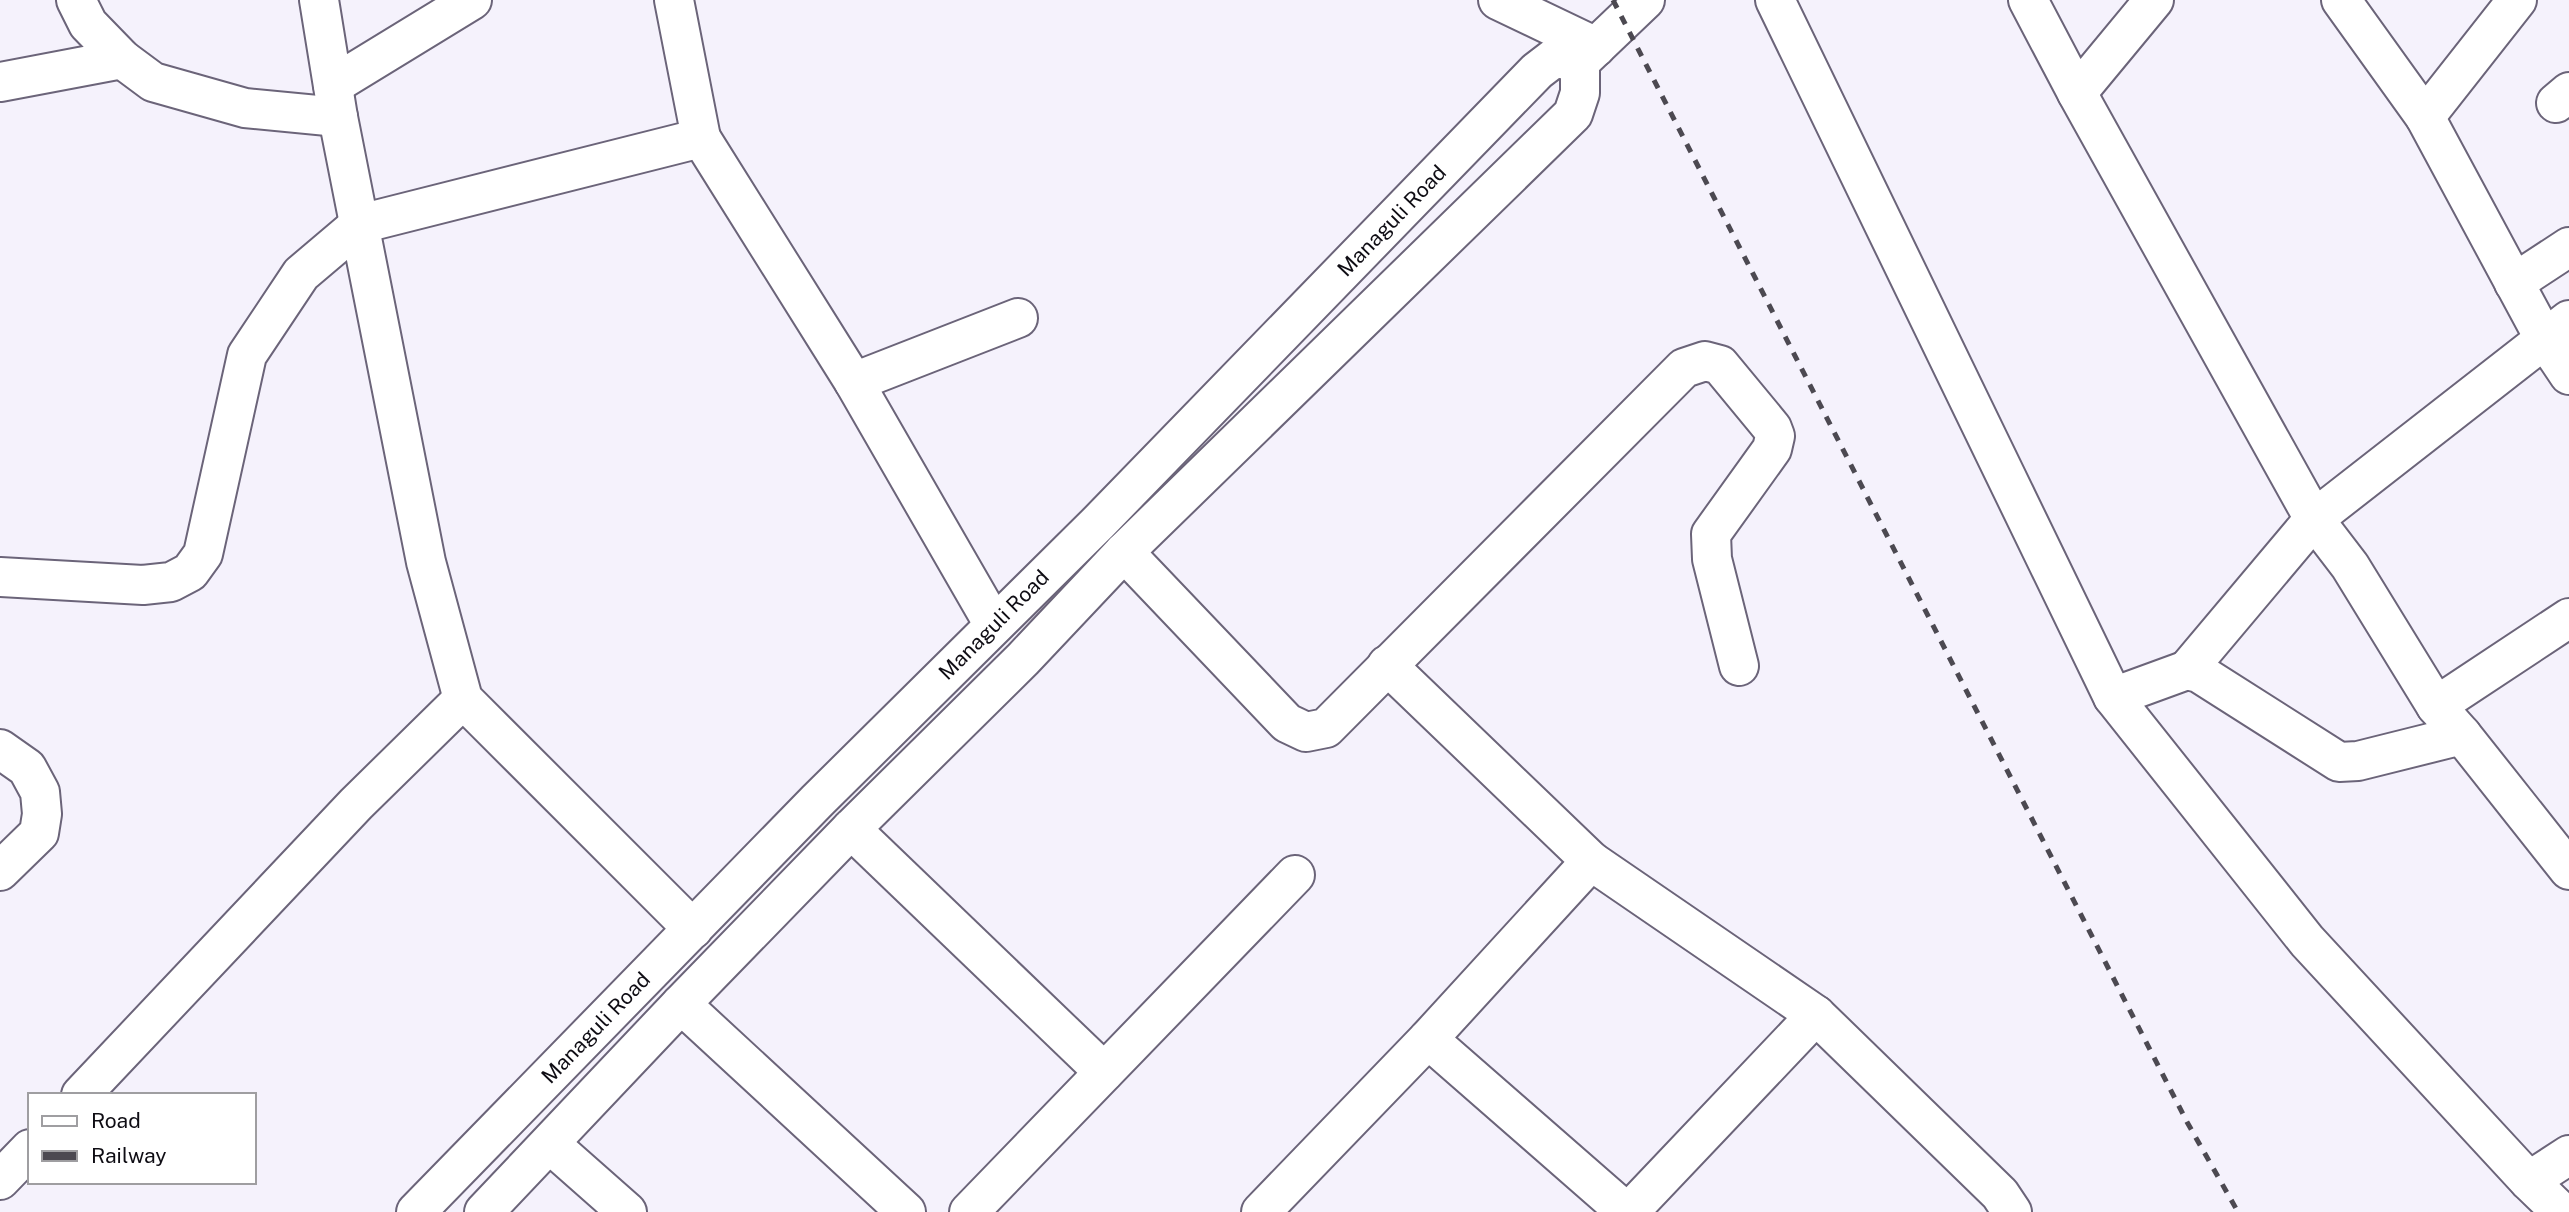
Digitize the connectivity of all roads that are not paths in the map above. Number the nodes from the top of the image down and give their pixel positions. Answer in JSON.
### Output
{"nodes":[{"id":1,"x":76,"y":0,"type":"edge"},
{"id":2,"x":318,"y":0,"type":"edge"},
{"id":3,"x":472,"y":0,"type":"edge"},
{"id":4,"x":674,"y":0,"type":"edge"},
{"id":5,"x":1498,"y":0,"type":"edge"},
{"id":6,"x":1645,"y":0,"type":"edge"},
{"id":7,"x":1775,"y":0,"type":"edge"},
{"id":8,"x":2028,"y":0,"type":"edge"},
{"id":9,"x":2154,"y":0,"type":"edge"},
{"id":10,"x":2341,"y":0,"type":"edge"},
{"id":11,"x":2517,"y":0,"type":"edge"},
{"id":12,"x":1588,"y":55,"type":"junction"},
{"id":13,"x":122,"y":60,"type":"junction"},
{"id":14,"x":0,"y":82,"type":"edge"},
{"id":15,"x":2077,"y":93,"type":"junction"},
{"id":16,"x":336,"y":101,"type":"junction"},
{"id":17,"x":2425,"y":117,"type":"junction"},
{"id":18,"x":701,"y":138,"type":"junction"},
{"id":19,"x":360,"y":224,"type":"junction"},
{"id":20,"x":2569,"y":247,"type":"edge"},
{"id":21,"x":2514,"y":283,"type":"junction"},
{"id":22,"x":1018,"y":318,"type":"dead end"},
{"id":23,"x":2556,"y":329,"type":"edge"},
{"id":24,"x":2569,"y":375,"type":"edge"},
{"id":25,"x":854,"y":382,"type":"junction"},
{"id":26,"x":2314,"y":519,"type":"junction"},
{"id":27,"x":1124,"y":552,"type":"junction"},
{"id":28,"x":0,"y":577,"type":"edge"},
{"id":29,"x":2569,"y":618,"type":"edge"},
{"id":30,"x":994,"y":625,"type":"junction"},
{"id":31,"x":1387,"y":665,"type":"junction"},
{"id":32,"x":1739,"y":666,"type":"dead end"},
{"id":33,"x":2187,"y":670,"type":"junction"},
{"id":34,"x":2113,"y":697,"type":"junction"},
{"id":35,"x":463,"y":699,"type":"junction"},
{"id":36,"x":2436,"y":706,"type":"junction"},
{"id":37,"x":2462,"y":735,"type":"junction"},
{"id":38,"x":0,"y":749,"type":"edge"},
{"id":39,"x":851,"y":829,"type":"junction"},
{"id":40,"x":1591,"y":861,"type":"junction"},
{"id":41,"x":2569,"y":870,"type":"edge"},
{"id":42,"x":0,"y":871,"type":"edge"},
{"id":43,"x":1295,"y":875,"type":"dead end"},
{"id":44,"x":693,"y":929,"type":"junction"},
{"id":45,"x":681,"y":1004,"type":"junction"},
{"id":46,"x":1816,"y":1015,"type":"junction"},
{"id":47,"x":1428,"y":1039,"type":"junction"},
{"id":48,"x":1104,"y":1072,"type":"junction"},
{"id":49,"x":83,"y":1093,"type":"edge"},
{"id":50,"x":550,"y":1144,"type":"junction"},
{"id":51,"x":28,"y":1151,"type":"edge"},
{"id":52,"x":2569,"y":1155,"type":"edge"},
{"id":53,"x":0,"y":1181,"type":"edge"},
{"id":54,"x":2529,"y":1181,"type":"junction"},
{"id":55,"x":2003,"y":1206,"type":"edge"},
{"id":56,"x":416,"y":1212,"type":"edge"},
{"id":57,"x":484,"y":1212,"type":"edge"},
{"id":58,"x":627,"y":1212,"type":"edge"},
{"id":59,"x":906,"y":1212,"type":"edge"},
{"id":60,"x":968,"y":1212,"type":"edge"},
{"id":61,"x":1261,"y":1212,"type":"edge"},
{"id":62,"x":1628,"y":1212,"type":"edge"},
{"id":63,"x":2561,"y":1212,"type":"edge"}],
"edges":[{"from":1,"to":13,"type":"street"},
{"from":2,"to":16,"type":"street"},
{"from":3,"to":16,"type":"street"},
{"from":4,"to":18,"type":"street"},
{"from":5,"to":12,"type":"street"},
{"from":6,"to":12,"type":"street"},
{"from":7,"to":34,"type":"street"},
{"from":8,"to":15,"type":"street"},
{"from":9,"to":15,"type":"street"},
{"from":10,"to":17,"type":"street"},
{"from":11,"to":17,"type":"street"},
{"from":12,"to":27,"type":"street","name":"Managuli Road"},
{"from":12,"to":30,"type":"street","name":"Managuli Road"},
{"from":13,"to":14,"type":"street"},
{"from":13,"to":16,"type":"street"},
{"from":15,"to":26,"type":"street"},
{"from":16,"to":19,"type":"street"},
{"from":17,"to":21,"type":"street"},
{"from":18,"to":19,"type":"street"},
{"from":18,"to":25,"type":"street"},
{"from":19,"to":28,"type":"street"},
{"from":19,"to":35,"type":"street"},
{"from":20,"to":21,"type":"street"},
{"from":21,"to":23,"type":"street"},
{"from":22,"to":25,"type":"street"},
{"from":23,"to":24,"type":"street"},
{"from":23,"to":26,"type":"street"},
{"from":25,"to":30,"type":"street"},
{"from":26,"to":33,"type":"street"},
{"from":26,"to":36,"type":"street"},
{"from":27,"to":31,"type":"street"},
{"from":27,"to":39,"type":"street","name":"Managuli Road"},
{"from":29,"to":36,"type":"street"},
{"from":30,"to":44,"type":"street","name":"Managuli Road"},
{"from":31,"to":32,"type":"street"},
{"from":31,"to":40,"type":"street"},
{"from":33,"to":34,"type":"street"},
{"from":33,"to":37,"type":"street"},
{"from":34,"to":54,"type":"street"},
{"from":35,"to":44,"type":"street"},
{"from":35,"to":49,"type":"street"},
{"from":36,"to":37,"type":"street"},
{"from":37,"to":41,"type":"street"},
{"from":38,"to":42,"type":"street"},
{"from":39,"to":45,"type":"street","name":"Managuli Road"},
{"from":39,"to":48,"type":"street"},
{"from":40,"to":46,"type":"street"},
{"from":40,"to":47,"type":"street"},
{"from":43,"to":48,"type":"street"},
{"from":44,"to":56,"type":"street","name":"Managuli Road"},
{"from":45,"to":50,"type":"street","name":"Managuli Road"},
{"from":45,"to":59,"type":"street"},
{"from":46,"to":55,"type":"street"},
{"from":46,"to":62,"type":"street"},
{"from":47,"to":61,"type":"street"},
{"from":47,"to":62,"type":"street"},
{"from":48,"to":60,"type":"street"},
{"from":50,"to":57,"type":"street","name":"Managuli Road"},
{"from":50,"to":58,"type":"street"},
{"from":51,"to":53,"type":"street"},
{"from":52,"to":54,"type":"street"},
{"from":54,"to":63,"type":"street"}]}
